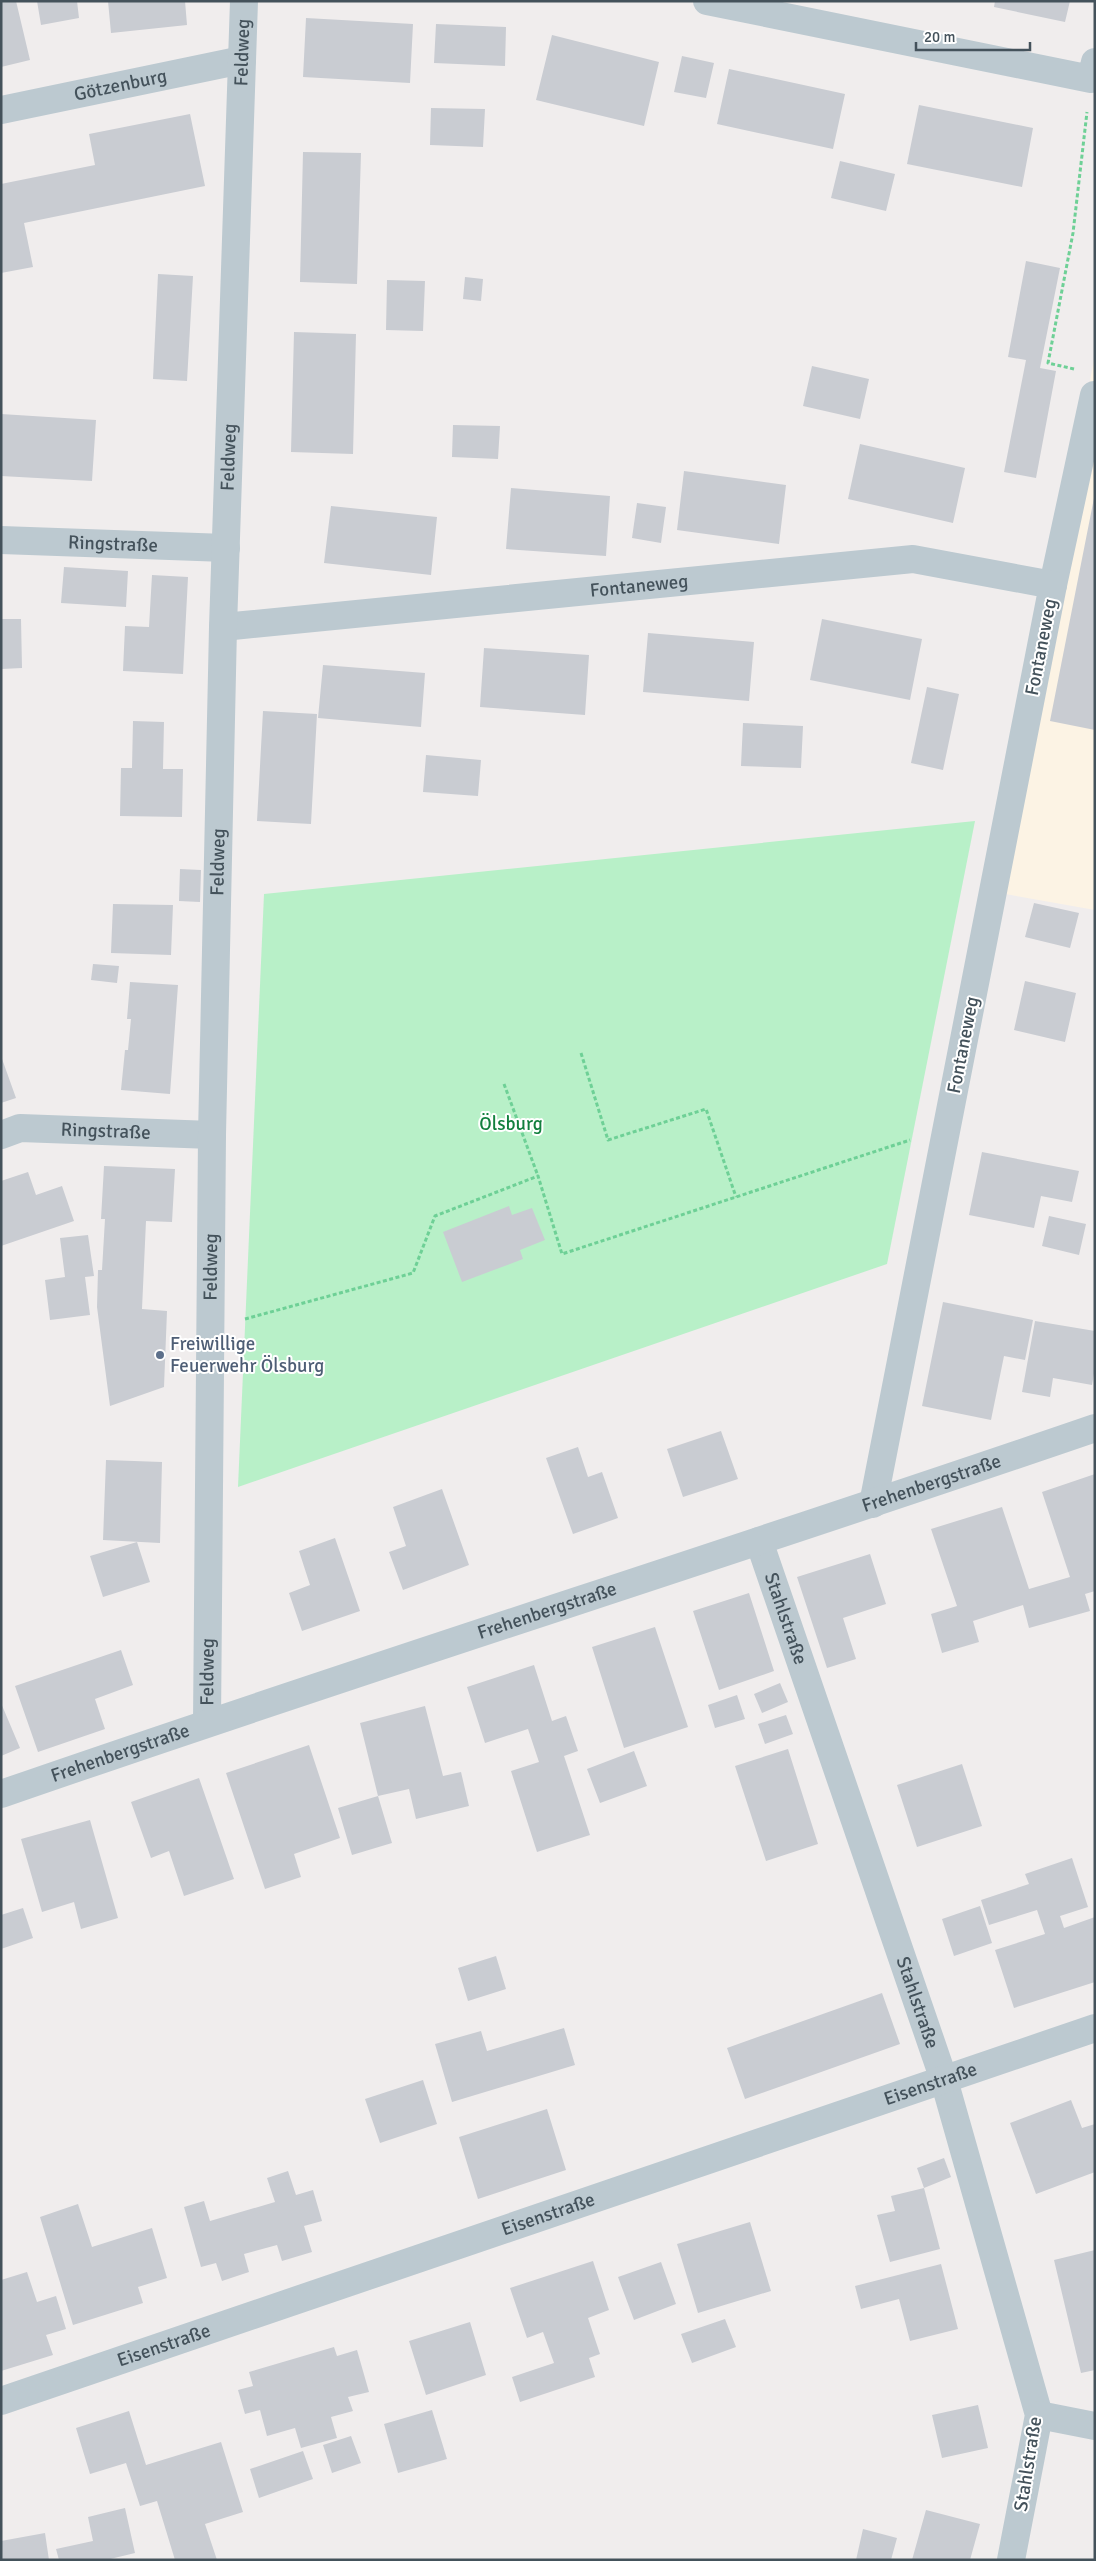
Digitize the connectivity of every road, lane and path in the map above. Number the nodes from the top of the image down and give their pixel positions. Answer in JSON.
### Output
{"nodes":[{"id":1,"x":244,"y":1,"type":"edge"},
{"id":2,"x":707,"y":1,"type":"edge"},
{"id":3,"x":242,"y":60,"type":"junction"},
{"id":4,"x":1093,"y":70,"type":"edge"},
{"id":5,"x":1,"y":110,"type":"edge"},
{"id":6,"x":1076,"y":369,"type":"dead end"},
{"id":7,"x":1094,"y":395,"type":"edge"},
{"id":8,"x":1,"y":540,"type":"edge"},
{"id":9,"x":226,"y":548,"type":"junction"},
{"id":10,"x":1053,"y":585,"type":"junction"},
{"id":11,"x":223,"y":626,"type":"junction"},
{"id":12,"x":581,"y":1053,"type":"dead end"},
{"id":13,"x":504,"y":1084,"type":"dead end"},
{"id":14,"x":946,"y":1128,"type":"junction"},
{"id":15,"x":1,"y":1135,"type":"edge"},
{"id":16,"x":212,"y":1135,"type":"junction"},
{"id":17,"x":538,"y":1176,"type":"junction"},
{"id":18,"x":736,"y":1197,"type":"junction"},
{"id":19,"x":210,"y":1329,"type":"junction"},
{"id":20,"x":1095,"y":1428,"type":"edge"},
{"id":21,"x":872,"y":1504,"type":"junction"},
{"id":22,"x":758,"y":1541,"type":"junction"},
{"id":23,"x":207,"y":1723,"type":"junction"},
{"id":24,"x":1,"y":1794,"type":"edge"},
{"id":25,"x":1095,"y":2028,"type":"edge"},
{"id":26,"x":944,"y":2080,"type":"junction"},
{"id":27,"x":1,"y":2401,"type":"edge"},
{"id":28,"x":1039,"y":2415,"type":"junction"},
{"id":29,"x":1095,"y":2426,"type":"edge"},
{"id":30,"x":1011,"y":2560,"type":"edge"}],
"edges":[{"from":1,"to":3,"type":"street","name":"Feldweg"},
{"from":2,"to":4,"type":"street"},
{"from":3,"to":5,"type":"street","name":"Götzenburg"},
{"from":3,"to":9,"type":"street","name":"Feldweg"},
{"from":4,"to":6,"type":"path"},
{"from":7,"to":10,"type":"street","name":"Fontaneweg"},
{"from":8,"to":9,"type":"street","name":"Ringstraße"},
{"from":9,"to":11,"type":"street","name":"Feldweg"},
{"from":10,"to":11,"type":"street","name":"Fontaneweg"},
{"from":10,"to":14,"type":"street","name":"Fontaneweg"},
{"from":11,"to":16,"type":"street","name":"Feldweg"},
{"from":12,"to":18,"type":"path"},
{"from":13,"to":17,"type":"path"},
{"from":14,"to":18,"type":"path"},
{"from":14,"to":21,"type":"street","name":"Fontaneweg"},
{"from":15,"to":16,"type":"street","name":"Ringstraße"},
{"from":16,"to":19,"type":"street","name":"Feldweg"},
{"from":17,"to":18,"type":"path"},
{"from":17,"to":19,"type":"path"},
{"from":19,"to":23,"type":"street","name":"Feldweg"},
{"from":20,"to":21,"type":"street","name":"Frehenbergstraße"},
{"from":21,"to":22,"type":"street","name":"Frehenbergstraße"},
{"from":22,"to":23,"type":"street","name":"Frehenbergstraße"},
{"from":22,"to":26,"type":"street","name":"Stahlstraße"},
{"from":23,"to":24,"type":"street","name":"Frehenbergstraße"},
{"from":25,"to":26,"type":"street","name":"Eisenstraße"},
{"from":26,"to":27,"type":"street","name":"Eisenstraße"},
{"from":26,"to":28,"type":"street","name":"Stahlstraße"},
{"from":28,"to":29,"type":"street"},
{"from":28,"to":30,"type":"street","name":"Stahlstraße"}]}
